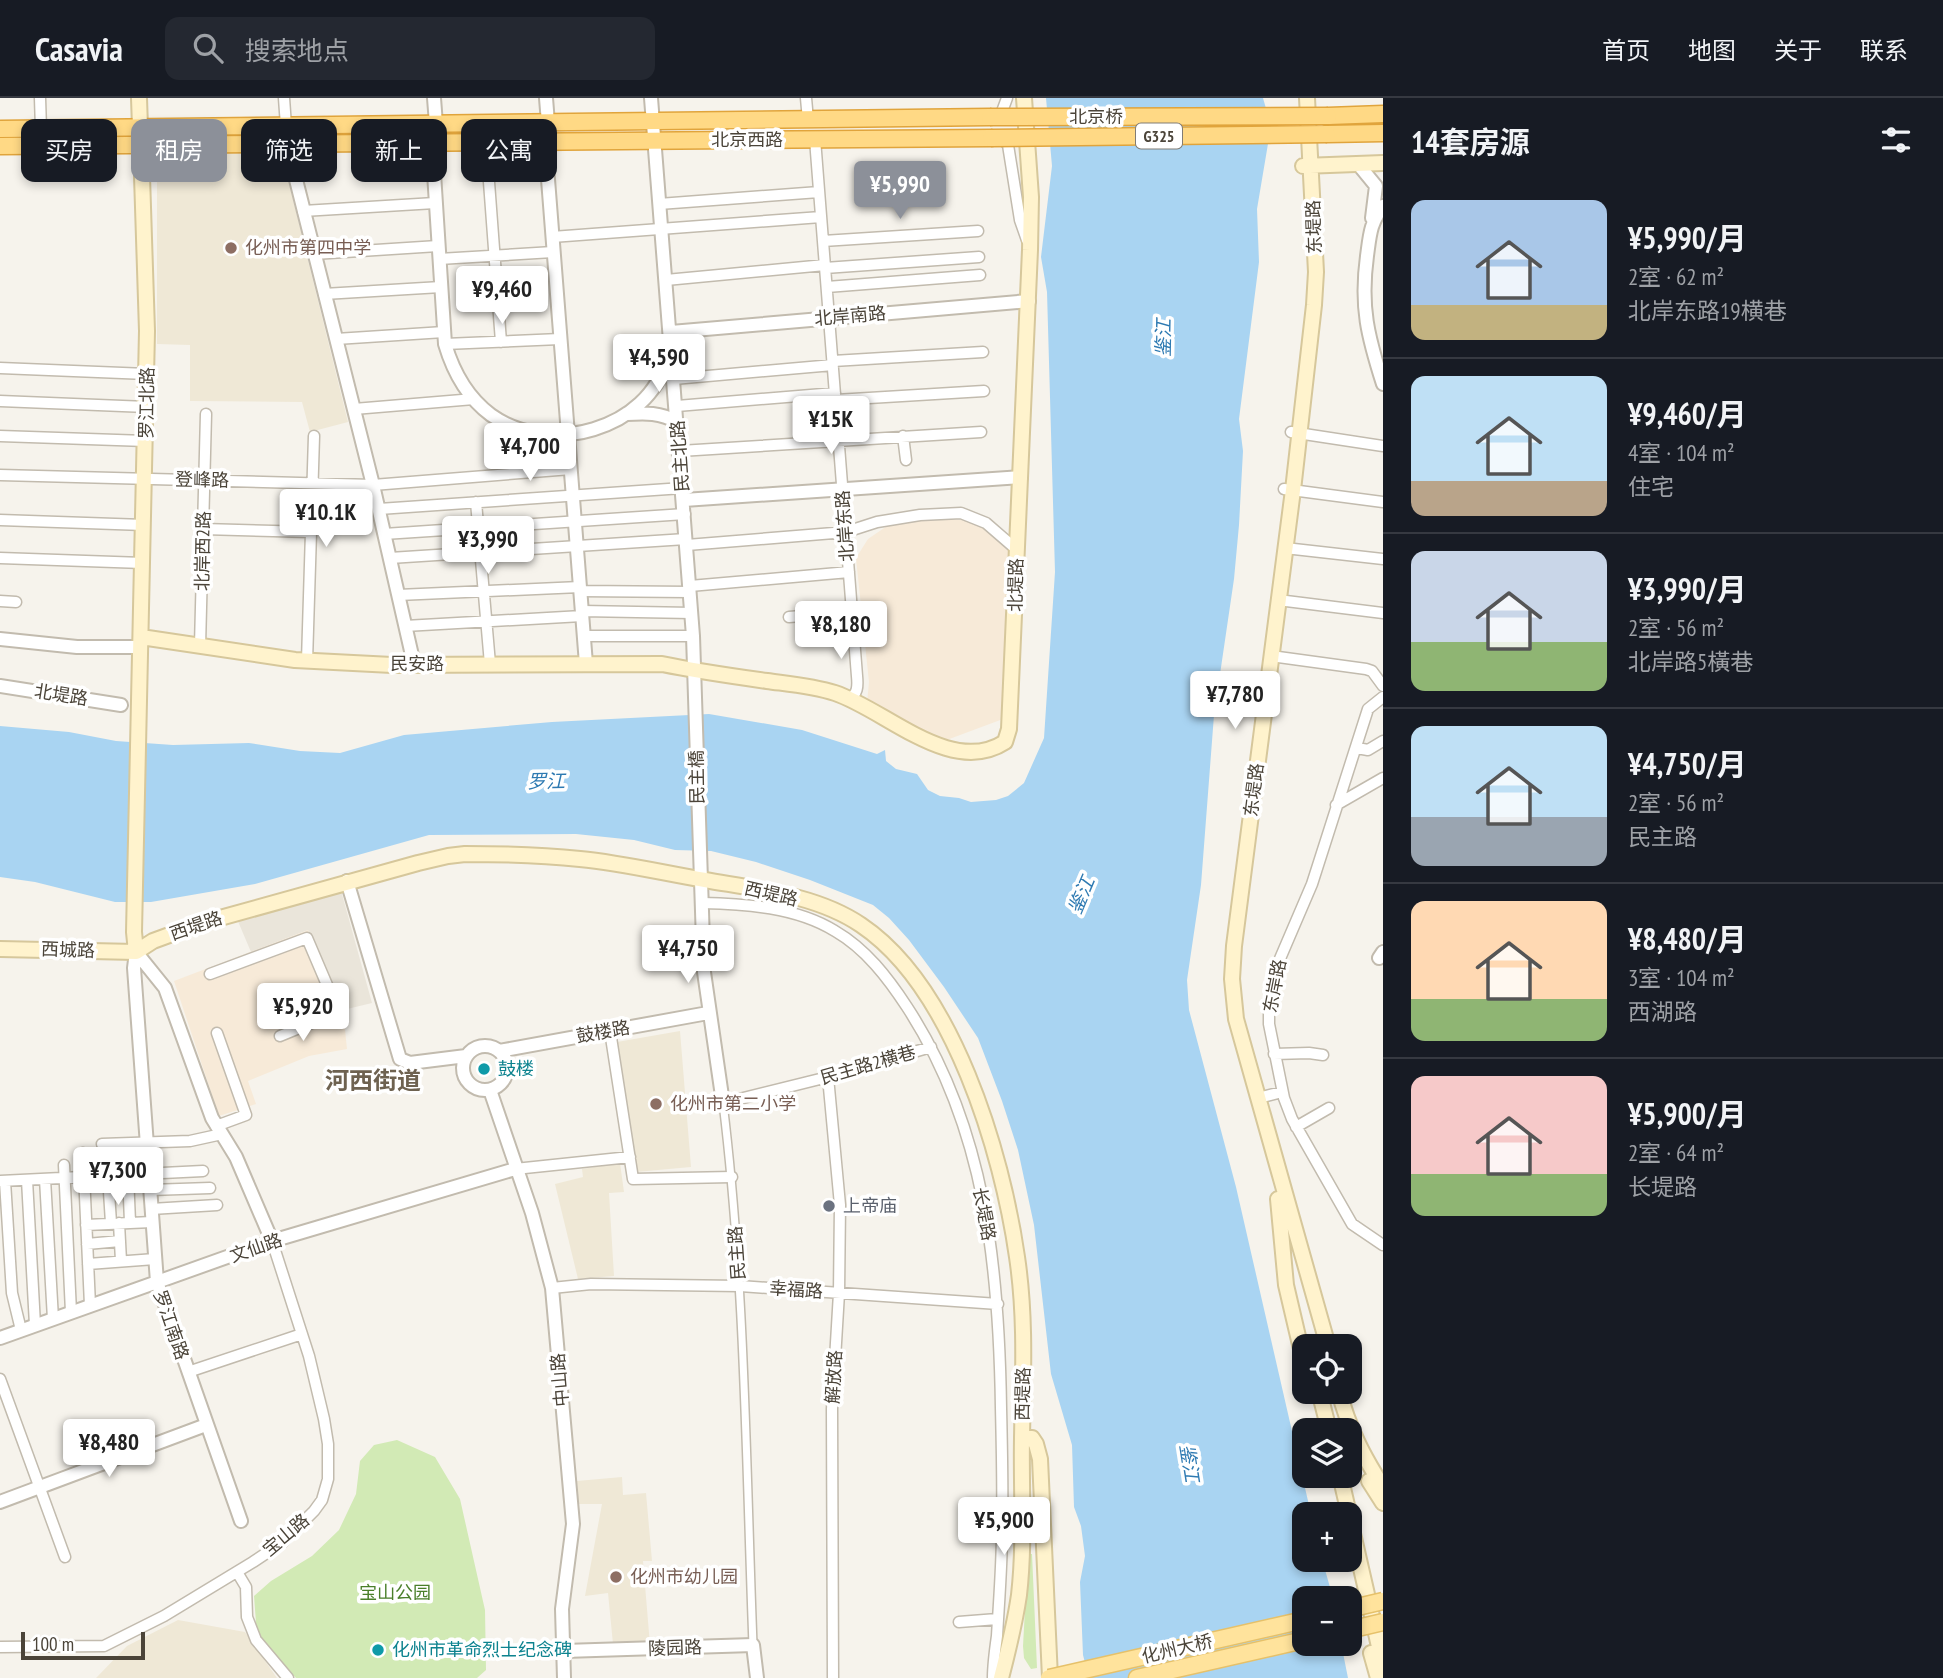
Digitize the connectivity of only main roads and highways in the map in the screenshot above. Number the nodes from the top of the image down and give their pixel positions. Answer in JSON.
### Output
{"nodes":[{"id":1,"x":139,"y":98,"type":"edge"},
{"id":2,"x":1024,"y":98,"type":"edge"},
{"id":3,"x":1298,"y":98,"type":"edge"},
{"id":4,"x":1307,"y":98,"type":"edge"},
{"id":5,"x":1383,"y":114,"type":"edge"},
{"id":6,"x":995,"y":117,"type":"joint"},
{"id":7,"x":140,"y":119,"type":"edge"},
{"id":8,"x":227,"y":126,"type":"edge"},
{"id":9,"x":131,"y":127,"type":"edge"},
{"id":10,"x":0,"y":129,"type":"edge"},
{"id":11,"x":1383,"y":133,"type":"edge"},
{"id":12,"x":996,"y":137,"type":"joint"},
{"id":13,"x":227,"y":144,"type":"edge"},
{"id":14,"x":131,"y":145,"type":"edge"},
{"id":15,"x":0,"y":146,"type":"edge"},
{"id":16,"x":1383,"y":163,"type":"edge"},
{"id":17,"x":1307,"y":166,"type":"junction"},
{"id":18,"x":142,"y":182,"type":"edge"},
{"id":19,"x":1288,"y":489,"type":"junction"},
{"id":20,"x":140,"y":649,"type":"junction"},
{"id":21,"x":694,"y":671,"type":"joint"},
{"id":22,"x":0,"y":949,"type":"edge"},
{"id":23,"x":136,"y":952,"type":"junction"},
{"id":24,"x":1278,"y":1199,"type":"junction"},
{"id":25,"x":1297,"y":1334,"type":"edge"},
{"id":26,"x":1316,"y":1334,"type":"edge"},
{"id":27,"x":1325,"y":1334,"type":"edge"},
{"id":28,"x":1343,"y":1404,"type":"edge"},
{"id":29,"x":1022,"y":1438,"type":"junction"},
{"id":30,"x":1362,"y":1471,"type":"edge"},
{"id":31,"x":1383,"y":1487,"type":"edge"},
{"id":32,"x":1383,"y":1503,"type":"edge"},
{"id":33,"x":1353,"y":1572,"type":"edge"},
{"id":34,"x":1362,"y":1572,"type":"edge"},
{"id":35,"x":1383,"y":1601,"type":"edge"},
{"id":36,"x":1362,"y":1606,"type":"edge"},
{"id":37,"x":1383,"y":1622,"type":"edge"},
{"id":38,"x":1292,"y":1623,"type":"edge"},
{"id":39,"x":1362,"y":1627,"type":"edge"},
{"id":40,"x":1292,"y":1643,"type":"edge"},
{"id":41,"x":1383,"y":1664,"type":"edge"},
{"id":42,"x":1001,"y":1678,"type":"edge"},
{"id":43,"x":1049,"y":1678,"type":"edge"},
{"id":44,"x":1137,"y":1678,"type":"edge"},
{"id":45,"x":1378,"y":1678,"type":"edge"}],
"edges":[{"from":1,"to":7,"type":"main road"},
{"from":2,"to":21,"type":"main road","name":"北堤路"},
{"from":3,"to":17,"type":"main road","name":"东堤路"},
{"from":4,"to":17,"type":"main road","name":"东堤路"},
{"from":5,"to":6,"type":"highway","name":"北京桥","number":"G325","bridge":true},
{"from":6,"to":8,"type":"highway","name":"北京西路","number":"G325"},
{"from":9,"to":10,"type":"highway","name":"北京西路","number":"G325"},
{"from":11,"to":12,"type":"highway","name":"北京桥","number":"G325","bridge":true},
{"from":12,"to":13,"type":"highway","name":"北京西路","number":"G325"},
{"from":14,"to":15,"type":"highway","name":"北京西路","number":"G325"},
{"from":16,"to":17,"type":"main road"},
{"from":17,"to":19,"type":"main road","name":"东堤路"},
{"from":18,"to":20,"type":"main road","name":"罗江北路"},
{"from":19,"to":24,"type":"main road","name":"东堤路"},
{"from":19,"to":27,"type":"main road","name":"东堤路"},
{"from":20,"to":21,"type":"main road","name":"民安路"},
{"from":20,"to":23,"type":"main road","name":"罗江北路"},
{"from":22,"to":23,"type":"main road","name":"西城路"},
{"from":23,"to":29,"type":"main road","name":"西堤路"},
{"from":24,"to":25,"type":"main road"},
{"from":24,"to":26,"type":"main road","name":"东堤路"},
{"from":28,"to":31,"type":"main road"},
{"from":29,"to":42,"type":"main road","name":"西堤路"},
{"from":29,"to":43,"type":"main road"},
{"from":30,"to":32,"type":"main road"},
{"from":33,"to":45,"type":"main road"},
{"from":34,"to":41,"type":"main road"},
{"from":35,"to":36,"type":"main road","bridge":true},
{"from":37,"to":39,"type":"main road","bridge":true},
{"from":38,"to":43,"type":"main road","name":"化州大桥","bridge":true},
{"from":40,"to":44,"type":"main road","name":"化州大桥"}]}
